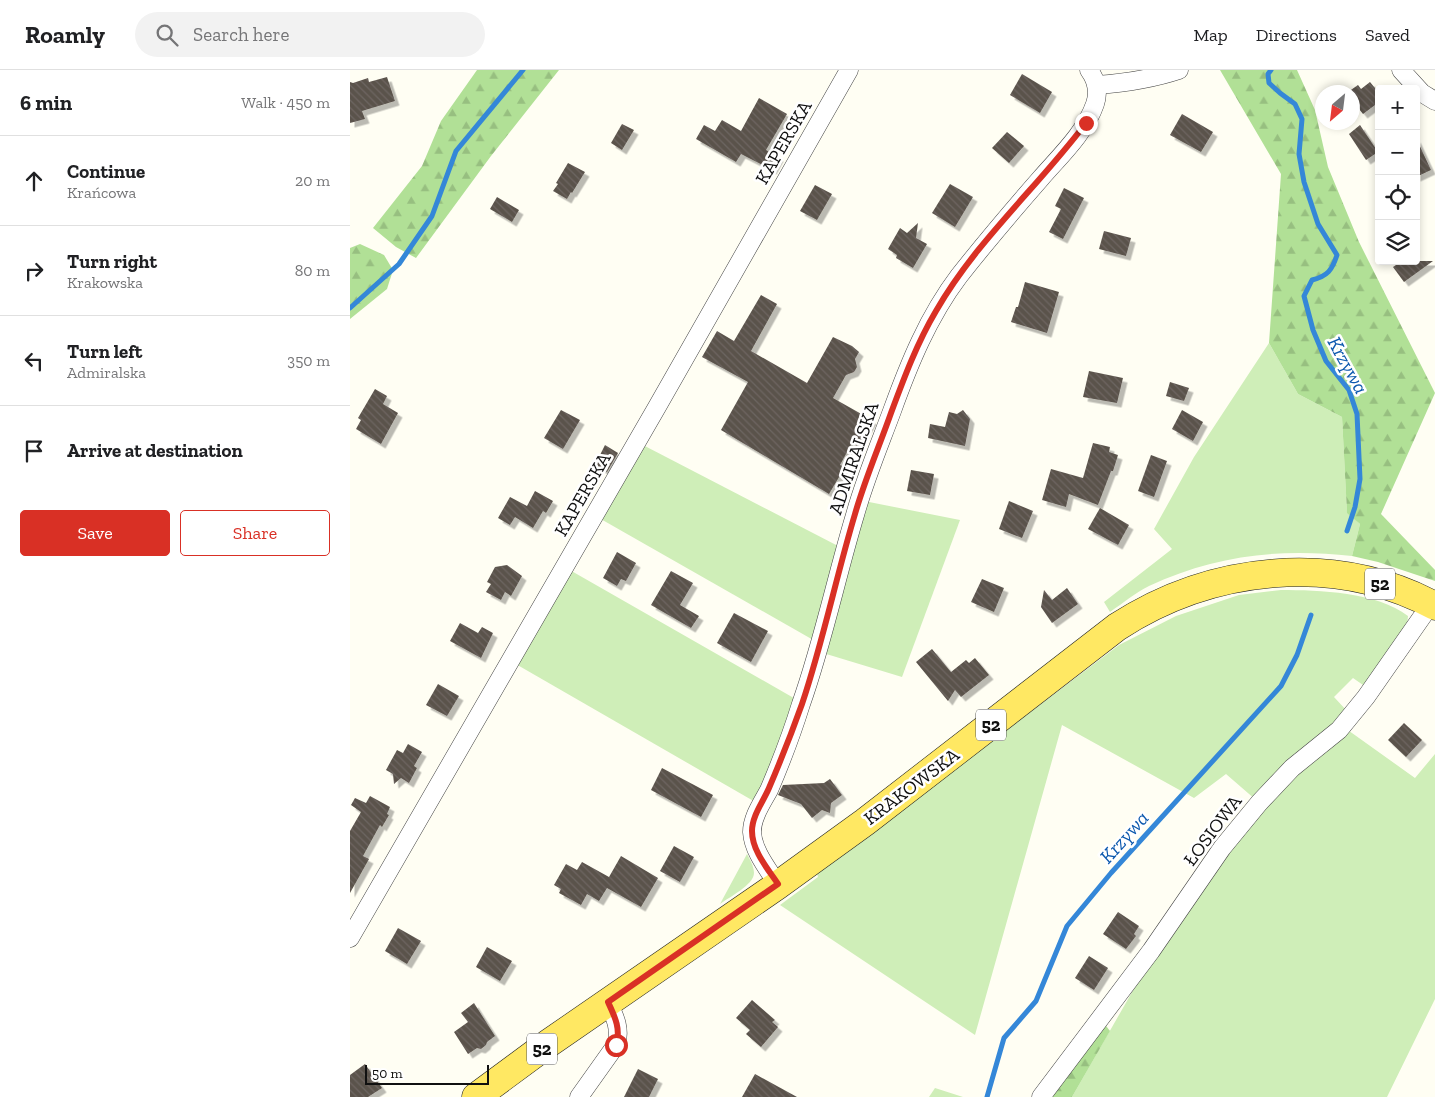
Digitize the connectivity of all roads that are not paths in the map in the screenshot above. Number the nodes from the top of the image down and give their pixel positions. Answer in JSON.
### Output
{"nodes":[{"id":1,"x":849,"y":70,"type":"edge"},
{"id":2,"x":1178,"y":70,"type":"edge"},
{"id":3,"x":1400,"y":70,"type":"edge"},
{"id":4,"x":1093,"y":78,"type":"edge"},
{"id":5,"x":1435,"y":101,"type":"edge"},
{"id":6,"x":1433,"y":604,"type":"edge"},
{"id":7,"x":778,"y":884,"type":"junction"},
{"id":8,"x":350,"y":938,"type":"edge"},
{"id":9,"x":608,"y":1002,"type":"junction"},
{"id":10,"x":476,"y":1097,"type":"edge"},
{"id":11,"x":579,"y":1097,"type":"edge"},
{"id":12,"x":1041,"y":1097,"type":"edge"}],
"edges":[{"from":1,"to":8,"type":"street","name":"KAPERSKA"},
{"from":2,"to":4,"type":"street"},
{"from":3,"to":5,"type":"street"},
{"from":4,"to":7,"type":"street","name":"ADMIRALSKA"},
{"from":6,"to":7,"type":"main road","name":"KRAKOWSKA","number":"52"},
{"from":6,"to":12,"type":"street","name":"ŁOSIOWA"},
{"from":7,"to":9,"type":"main road","name":"KRAKOWSKA","number":"52"},
{"from":9,"to":10,"type":"main road","name":"KRAKOWSKA","number":"52"},
{"from":9,"to":11,"type":"street"}]}
